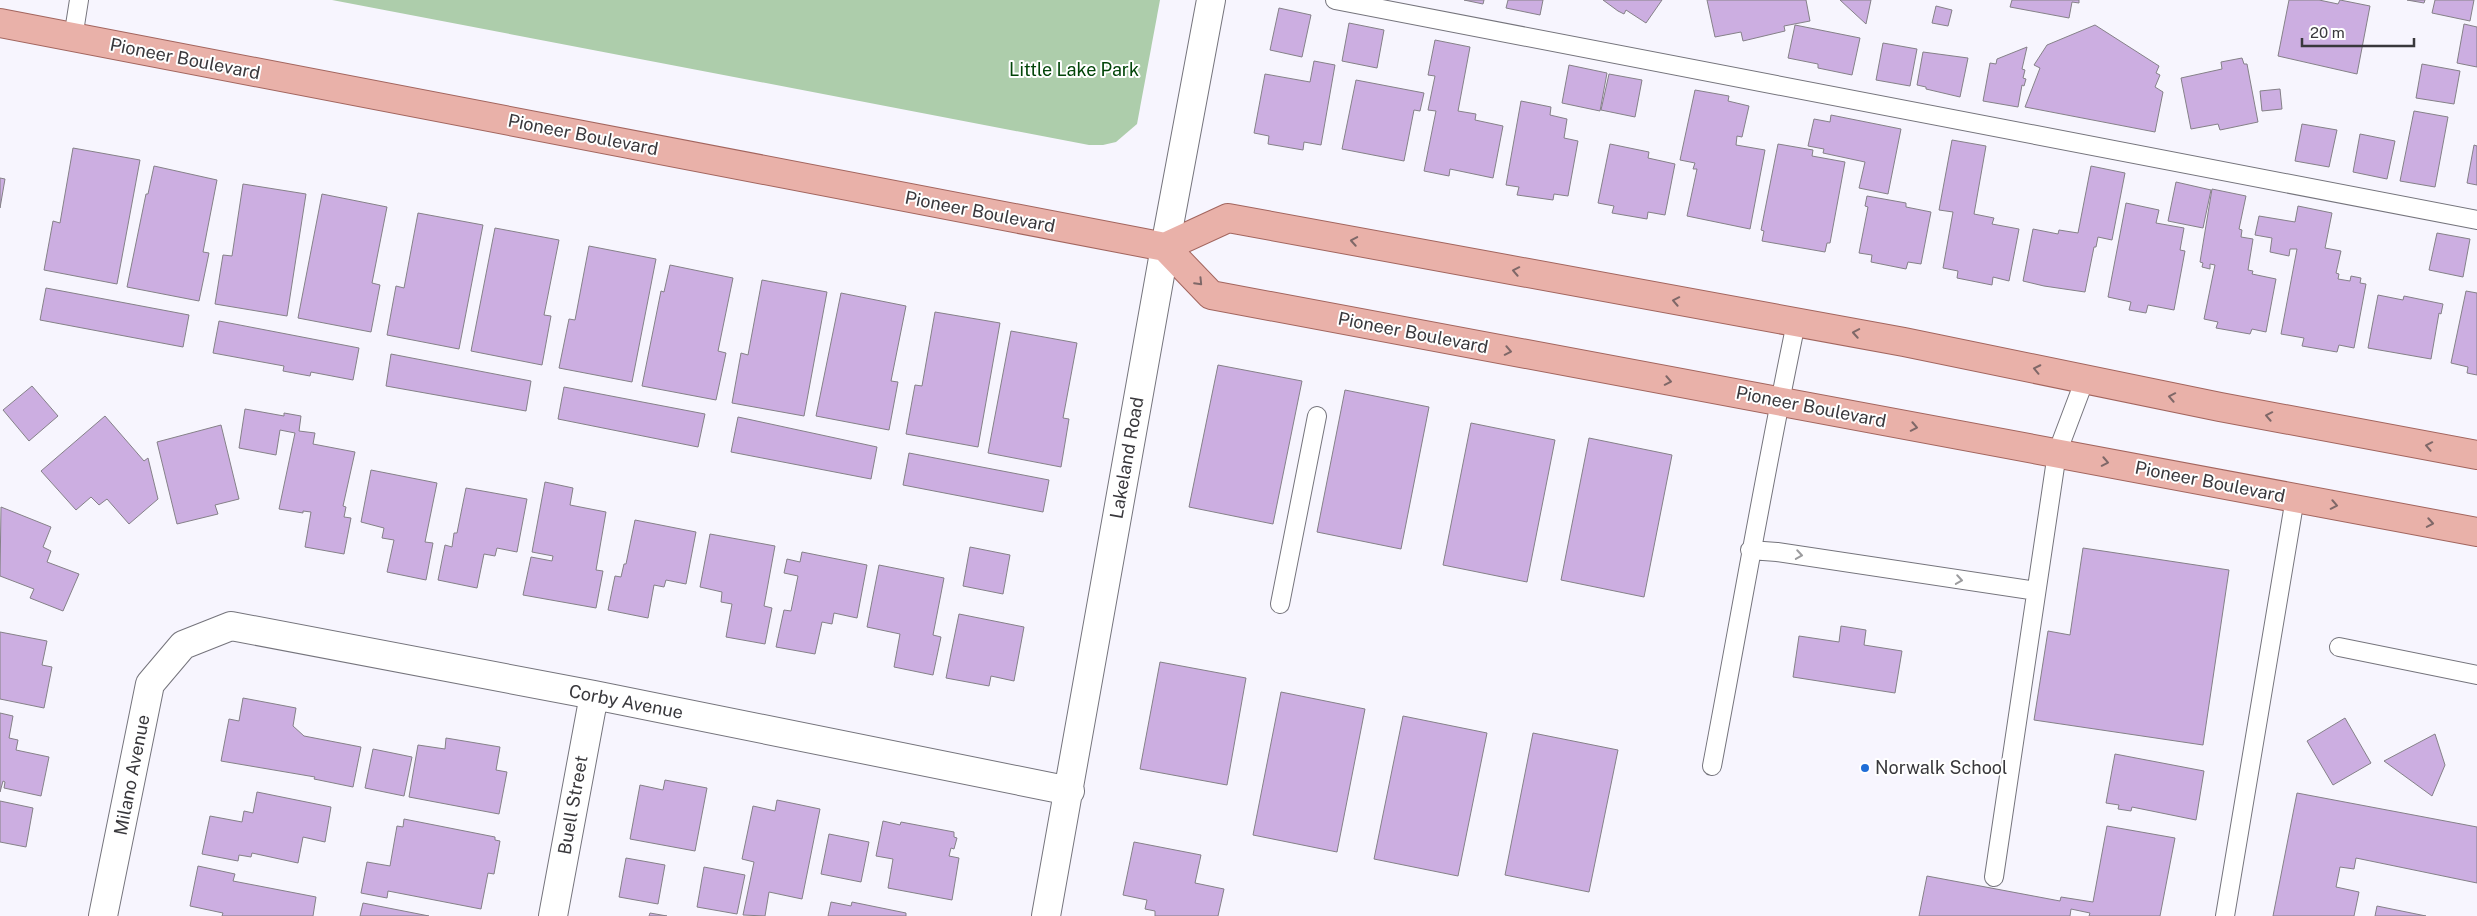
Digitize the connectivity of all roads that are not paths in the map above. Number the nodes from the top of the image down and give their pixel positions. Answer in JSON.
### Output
{"nodes":[{"id":1,"x":79,"y":0,"type":"edge"},
{"id":2,"x":1212,"y":0,"type":"edge"},
{"id":3,"x":1336,"y":0,"type":"edge"},
{"id":4,"x":0,"y":23,"type":"edge"},
{"id":5,"x":73,"y":38,"type":"junction"},
{"id":6,"x":2477,"y":220,"type":"edge"},
{"id":7,"x":1165,"y":248,"type":"junction"},
{"id":8,"x":1796,"y":323,"type":"junction"},
{"id":9,"x":2085,"y":379,"type":"junction"},
{"id":10,"x":1779,"y":401,"type":"junction"},
{"id":11,"x":1317,"y":416,"type":"dead end"},
{"id":12,"x":2058,"y":453,"type":"junction"},
{"id":13,"x":2477,"y":455,"type":"edge"},
{"id":14,"x":2295,"y":498,"type":"junction"},
{"id":15,"x":2477,"y":532,"type":"edge"},
{"id":16,"x":1750,"y":550,"type":"junction"},
{"id":17,"x":2036,"y":591,"type":"junction"},
{"id":18,"x":1280,"y":604,"type":"dead end"},
{"id":19,"x":183,"y":645,"type":"joint"},
{"id":20,"x":2339,"y":647,"type":"dead end"},
{"id":21,"x":2477,"y":675,"type":"edge"},
{"id":22,"x":594,"y":695,"type":"junction"},
{"id":23,"x":1712,"y":766,"type":"dead end"},
{"id":24,"x":1070,"y":791,"type":"junction"},
{"id":25,"x":1994,"y":877,"type":"dead end"},
{"id":26,"x":103,"y":916,"type":"edge"},
{"id":27,"x":553,"y":916,"type":"edge"},
{"id":28,"x":1046,"y":916,"type":"edge"},
{"id":29,"x":2226,"y":916,"type":"edge"}],
"edges":[{"from":1,"to":5,"type":"lane"},
{"from":2,"to":7,"type":"street","name":"Lakeland Road"},
{"from":3,"to":6,"type":"lane"},
{"from":4,"to":5,"type":"main road","name":"Pioneer Boulevard"},
{"from":5,"to":7,"type":"main road","name":"Pioneer Boulevard"},
{"from":8,"to":7,"type":"main road","one_way":true},
{"from":7,"to":10,"type":"main road","name":"Pioneer Boulevard","one_way":true},
{"from":7,"to":24,"type":"street","name":"Lakeland Road"},
{"from":9,"to":8,"type":"main road","one_way":true},
{"from":8,"to":10,"type":"lane"},
{"from":9,"to":12,"type":"lane"},
{"from":13,"to":9,"type":"main road","one_way":true},
{"from":10,"to":12,"type":"main road","name":"Pioneer Boulevard","one_way":true},
{"from":10,"to":16,"type":"lane"},
{"from":11,"to":18,"type":"lane"},
{"from":12,"to":14,"type":"main road","name":"Pioneer Boulevard","one_way":true},
{"from":12,"to":17,"type":"lane"},
{"from":14,"to":15,"type":"main road","name":"Pioneer Boulevard","one_way":true},
{"from":14,"to":29,"type":"lane"},
{"from":16,"to":17,"type":"lane","one_way":true},
{"from":16,"to":23,"type":"lane"},
{"from":17,"to":25,"type":"lane"},
{"from":19,"to":22,"type":"street","name":"Corby Avenue"},
{"from":19,"to":26,"type":"street","name":"Milano Avenue"},
{"from":20,"to":21,"type":"lane"},
{"from":22,"to":24,"type":"street","name":"Corby Avenue"},
{"from":22,"to":27,"type":"street","name":"Buell Street"},
{"from":24,"to":28,"type":"street","name":"Lakeland Road"}]}
